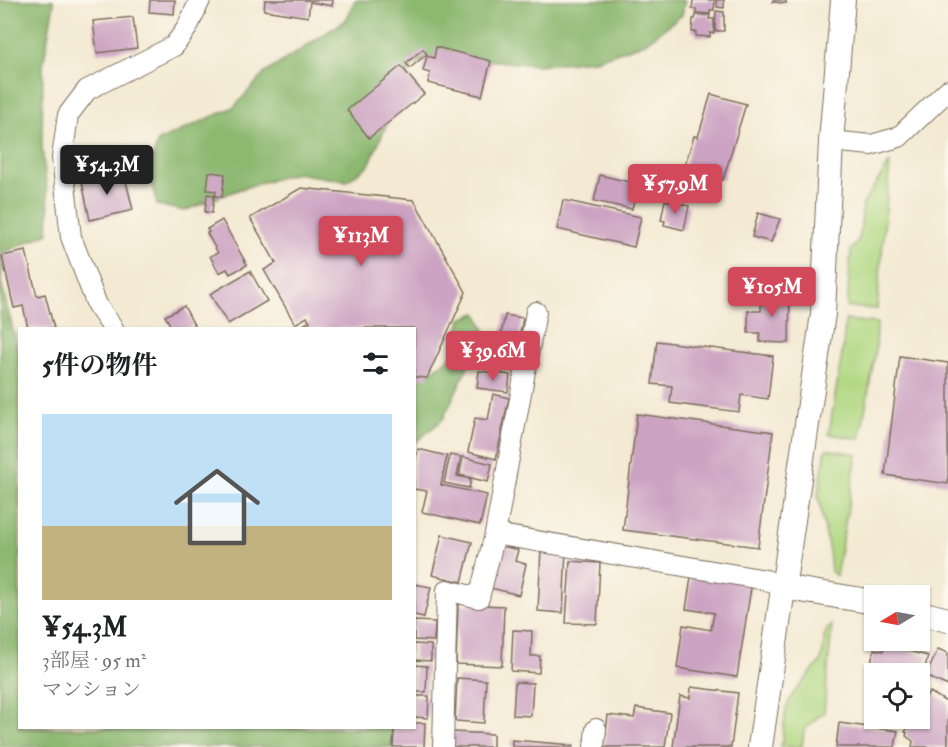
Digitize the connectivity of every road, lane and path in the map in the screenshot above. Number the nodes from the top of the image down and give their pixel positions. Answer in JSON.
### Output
{"nodes":[{"id":1,"x":200,"y":0,"type":"edge"},
{"id":2,"x":843,"y":0,"type":"edge"},
{"id":3,"x":948,"y":90,"type":"edge"},
{"id":4,"x":831,"y":141,"type":"junction"},
{"id":5,"x":536,"y":312,"type":"dead end"},
{"id":6,"x":112,"y":327,"type":"edge"},
{"id":7,"x":495,"y":534,"type":"junction"},
{"id":8,"x":782,"y":587,"type":"junction"},
{"id":9,"x":864,"y":600,"type":"edge"},
{"id":10,"x":930,"y":616,"type":"edge"},
{"id":11,"x":948,"y":620,"type":"edge"},
{"id":12,"x":443,"y":747,"type":"edge"},
{"id":13,"x":760,"y":747,"type":"edge"}],
"edges":[{"from":1,"to":6,"type":"street"},
{"from":2,"to":4,"type":"street"},
{"from":3,"to":4,"type":"street"},
{"from":4,"to":8,"type":"street"},
{"from":5,"to":7,"type":"street"},
{"from":7,"to":8,"type":"street"},
{"from":7,"to":12,"type":"street"},
{"from":8,"to":9,"type":"street"},
{"from":8,"to":13,"type":"street"},
{"from":10,"to":11,"type":"street"}]}
